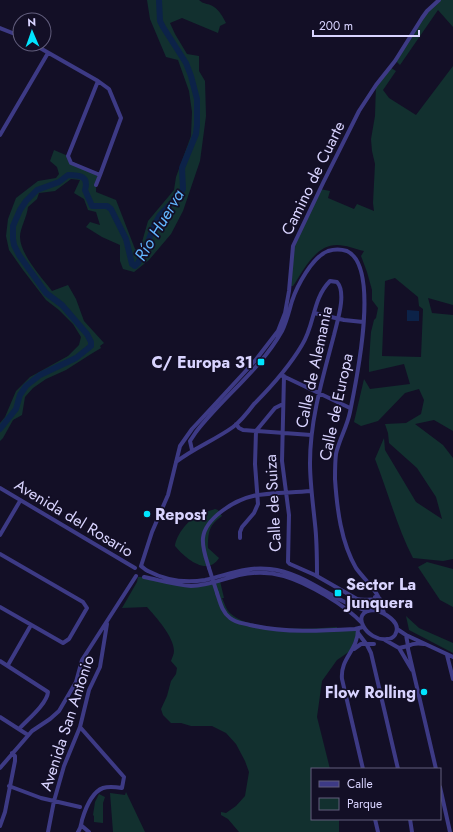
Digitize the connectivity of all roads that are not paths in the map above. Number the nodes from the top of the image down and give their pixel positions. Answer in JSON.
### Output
{"nodes":[{"id":1,"x":439,"y":0,"type":"edge"},
{"id":2,"x":0,"y":28,"type":"edge"},
{"id":3,"x":12,"y":33,"type":"edge"},
{"id":4,"x":48,"y":53,"type":"joint"},
{"id":5,"x":98,"y":81,"type":"junction"},
{"id":6,"x":0,"y":135,"type":"edge"},
{"id":7,"x":100,"y":174,"type":"junction"},
{"id":8,"x":96,"y":185,"type":"dead end"},
{"id":9,"x":314,"y":313,"type":"junction"},
{"id":10,"x":338,"y":319,"type":"junction"},
{"id":11,"x":363,"y":322,"type":"junction"},
{"id":12,"x":283,"y":375,"type":"junction"},
{"id":13,"x":318,"y":393,"type":"junction"},
{"id":14,"x":283,"y":404,"type":"junction"},
{"id":15,"x":350,"y":408,"type":"junction"},
{"id":16,"x":236,"y":424,"type":"junction"},
{"id":17,"x":256,"y":431,"type":"junction"},
{"id":18,"x":282,"y":433,"type":"junction"},
{"id":19,"x":311,"y":435,"type":"junction"},
{"id":20,"x":192,"y":450,"type":"junction"},
{"id":21,"x":178,"y":453,"type":"junction"},
{"id":22,"x":185,"y":454,"type":"junction"},
{"id":23,"x":176,"y":462,"type":"junction"},
{"id":24,"x":0,"y":488,"type":"edge"},
{"id":25,"x":311,"y":491,"type":"junction"},
{"id":26,"x":285,"y":494,"type":"junction"},
{"id":27,"x":258,"y":496,"type":"junction"},
{"id":28,"x":20,"y":501,"type":"junction"},
{"id":29,"x":0,"y":535,"type":"edge"},
{"id":30,"x":240,"y":538,"type":"dead end"},
{"id":31,"x":0,"y":554,"type":"edge"},
{"id":32,"x":141,"y":566,"type":"junction"},
{"id":33,"x":135,"y":568,"type":"junction"},
{"id":34,"x":146,"y":571,"type":"junction"},
{"id":35,"x":136,"y":576,"type":"junction"},
{"id":36,"x":317,"y":576,"type":"junction"},
{"id":37,"x":144,"y":577,"type":"junction"},
{"id":38,"x":374,"y":591,"type":"junction"},
{"id":39,"x":369,"y":599,"type":"junction"},
{"id":40,"x":377,"y":599,"type":"junction"},
{"id":41,"x":0,"y":607,"type":"edge"},
{"id":42,"x":374,"y":610,"type":"junction"},
{"id":43,"x":368,"y":611,"type":"junction"},
{"id":44,"x":384,"y":613,"type":"junction"},
{"id":45,"x":107,"y":622,"type":"junction"},
{"id":46,"x":31,"y":625,"type":"junction"},
{"id":47,"x":362,"y":625,"type":"junction"},
{"id":48,"x":397,"y":630,"type":"junction"},
{"id":49,"x":358,"y":631,"type":"junction"},
{"id":50,"x":406,"y":635,"type":"junction"},
{"id":51,"x":98,"y":637,"type":"junction"},
{"id":52,"x":380,"y":639,"type":"junction"},
{"id":53,"x":105,"y":640,"type":"junction"},
{"id":54,"x":385,"y":640,"type":"junction"},
{"id":55,"x":366,"y":644,"type":"junction"},
{"id":56,"x":374,"y":644,"type":"junction"},
{"id":57,"x":424,"y":644,"type":"junction"},
{"id":58,"x":408,"y":646,"type":"junction"},
{"id":59,"x":400,"y":648,"type":"junction"},
{"id":60,"x":352,"y":651,"type":"junction"},
{"id":61,"x":371,"y":653,"type":"junction"},
{"id":62,"x":447,"y":655,"type":"junction"},
{"id":63,"x":453,"y":657,"type":"edge"},
{"id":64,"x":0,"y":661,"type":"edge"},
{"id":65,"x":8,"y":665,"type":"junction"},
{"id":66,"x":413,"y":672,"type":"junction"},
{"id":67,"x":453,"y":679,"type":"edge"},
{"id":68,"x":0,"y":717,"type":"edge"},
{"id":69,"x":80,"y":727,"type":"junction"},
{"id":70,"x":19,"y":729,"type":"junction"},
{"id":71,"x":28,"y":735,"type":"junction"},
{"id":72,"x":12,"y":753,"type":"junction"},
{"id":73,"x":0,"y":768,"type":"edge"},
{"id":74,"x":363,"y":768,"type":"edge"},
{"id":75,"x":398,"y":768,"type":"edge"},
{"id":76,"x":436,"y":768,"type":"edge"},
{"id":77,"x":10,"y":786,"type":"junction"},
{"id":78,"x":441,"y":792,"type":"edge"},
{"id":79,"x":54,"y":801,"type":"junction"},
{"id":80,"x":80,"y":808,"type":"dead end"},
{"id":81,"x":0,"y":810,"type":"edge"},
{"id":82,"x":5,"y":812,"type":"junction"},
{"id":83,"x":375,"y":820,"type":"edge"},
{"id":84,"x":410,"y":820,"type":"edge"},
{"id":85,"x":0,"y":826,"type":"edge"},
{"id":86,"x":82,"y":826,"type":"junction"},
{"id":87,"x":48,"y":832,"type":"edge"},
{"id":88,"x":78,"y":832,"type":"edge"},
{"id":89,"x":88,"y":832,"type":"edge"},
{"id":90,"x":378,"y":832,"type":"edge"},
{"id":91,"x":412,"y":832,"type":"edge"},
{"id":92,"x":450,"y":832,"type":"edge"}],
"edges":[{"from":1,"to":21,"type":"street","name":"Camino de Cuarte"},
{"from":2,"to":3,"type":"street"},
{"from":4,"to":5,"type":"street"},
{"from":4,"to":6,"type":"street"},
{"from":5,"to":7,"type":"street"},
{"from":5,"to":7,"type":"street"},
{"from":7,"to":8,"type":"street"},
{"from":9,"to":10,"type":"street"},
{"from":9,"to":10,"type":"street","name":"Calle de Alemania"},
{"from":9,"to":12,"type":"street","name":"Calle de Alemania"},
{"from":10,"to":11,"type":"street"},
{"from":10,"to":13,"type":"street","name":"Calle de Alemania"},
{"from":11,"to":15,"type":"street","name":"Calle de Europa"},
{"from":11,"to":20,"type":"street","name":"Calle de Europa"},
{"from":12,"to":13,"type":"street"},
{"from":12,"to":14,"type":"street","name":"Calle de Suiza"},
{"from":12,"to":16,"type":"street","name":"Calle de Alemania"},
{"from":13,"to":15,"type":"street"},
{"from":13,"to":19,"type":"street","name":"Calle de Alemania"},
{"from":14,"to":17,"type":"street"},
{"from":14,"to":18,"type":"street","name":"Calle de Suiza"},
{"from":15,"to":38,"type":"street","name":"Calle de Europa"},
{"from":16,"to":17,"type":"street"},
{"from":16,"to":20,"type":"street","name":"Calle de Alemania"},
{"from":17,"to":18,"type":"street"},
{"from":17,"to":27,"type":"street"},
{"from":18,"to":19,"type":"street"},
{"from":18,"to":26,"type":"street","name":"Calle de Suiza"},
{"from":19,"to":25,"type":"street","name":"Calle de Alemania"},
{"from":20,"to":22,"type":"street","name":"Calle de Alemania"},
{"from":21,"to":22,"type":"street"},
{"from":21,"to":23,"type":"street","name":"Camino de Cuarte"},
{"from":22,"to":23,"type":"street","name":"Calle de Alemania"},
{"from":23,"to":32,"type":"street","name":"Camino de Cuarte"},
{"from":24,"to":28,"type":"street","name":"Avenida del Rosario"},
{"from":25,"to":26,"type":"street"},
{"from":25,"to":36,"type":"street","name":"Calle de Alemania"},
{"from":26,"to":27,"type":"street"},
{"from":26,"to":36,"type":"street","name":"Calle de Suiza"},
{"from":27,"to":30,"type":"street"},
{"from":27,"to":49,"type":"street","bridge":true},
{"from":28,"to":29,"type":"street"},
{"from":28,"to":33,"type":"street","name":"Avenida del Rosario"},
{"from":31,"to":46,"type":"street"},
{"from":32,"to":33,"type":"street"},
{"from":32,"to":34,"type":"street"},
{"from":33,"to":35,"type":"street"},
{"from":34,"to":37,"type":"street"},
{"from":34,"to":43,"type":"street"},
{"from":35,"to":37,"type":"street"},
{"from":35,"to":45,"type":"street"},
{"from":36,"to":39,"type":"street","name":"Calle de Suiza"},
{"from":37,"to":47,"type":"street"},
{"from":38,"to":39,"type":"street"},
{"from":38,"to":40,"type":"street"},
{"from":39,"to":40,"type":"street","name":"Calle de Suiza"},
{"from":40,"to":42,"type":"street"},
{"from":40,"to":44,"type":"street"},
{"from":41,"to":46,"type":"street"},
{"from":42,"to":43,"type":"street"},
{"from":42,"to":44,"type":"street"},
{"from":43,"to":47,"type":"street"},
{"from":44,"to":48,"type":"street"},
{"from":45,"to":51,"type":"street"},
{"from":45,"to":53,"type":"street","name":"Avenida San Antonio"},
{"from":46,"to":65,"type":"street"},
{"from":47,"to":49,"type":"street"},
{"from":47,"to":52,"type":"street"},
{"from":48,"to":50,"type":"street"},
{"from":48,"to":54,"type":"street"},
{"from":49,"to":55,"type":"street"},
{"from":49,"to":60,"type":"street"},
{"from":50,"to":57,"type":"street"},
{"from":50,"to":58,"type":"street"},
{"from":51,"to":53,"type":"street"},
{"from":51,"to":71,"type":"street"},
{"from":52,"to":54,"type":"street"},
{"from":52,"to":56,"type":"street"},
{"from":53,"to":69,"type":"street","name":"Avenida San Antonio"},
{"from":54,"to":59,"type":"street"},
{"from":55,"to":56,"type":"street"},
{"from":55,"to":60,"type":"street"},
{"from":55,"to":61,"type":"street"},
{"from":56,"to":61,"type":"street"},
{"from":57,"to":58,"type":"street"},
{"from":57,"to":62,"type":"street"},
{"from":58,"to":59,"type":"street"},
{"from":58,"to":66,"type":"street"},
{"from":59,"to":66,"type":"street"},
{"from":60,"to":74,"type":"street"},
{"from":61,"to":75,"type":"street"},
{"from":62,"to":63,"type":"street"},
{"from":62,"to":67,"type":"street"},
{"from":64,"to":65,"type":"street"},
{"from":65,"to":70,"type":"street"},
{"from":66,"to":76,"type":"street"},
{"from":68,"to":70,"type":"street"},
{"from":69,"to":79,"type":"street","name":"Avenida San Antonio"},
{"from":69,"to":86,"type":"street"},
{"from":70,"to":71,"type":"street"},
{"from":71,"to":72,"type":"street"},
{"from":72,"to":73,"type":"street"},
{"from":72,"to":77,"type":"street"},
{"from":77,"to":79,"type":"street"},
{"from":77,"to":82,"type":"street"},
{"from":78,"to":92,"type":"street"},
{"from":79,"to":80,"type":"street"},
{"from":79,"to":87,"type":"street","name":"Avenida San Antonio"},
{"from":81,"to":82,"type":"street"},
{"from":82,"to":85,"type":"street"},
{"from":83,"to":90,"type":"street"},
{"from":84,"to":91,"type":"street"},
{"from":86,"to":88,"type":"street"},
{"from":86,"to":89,"type":"street"}]}
